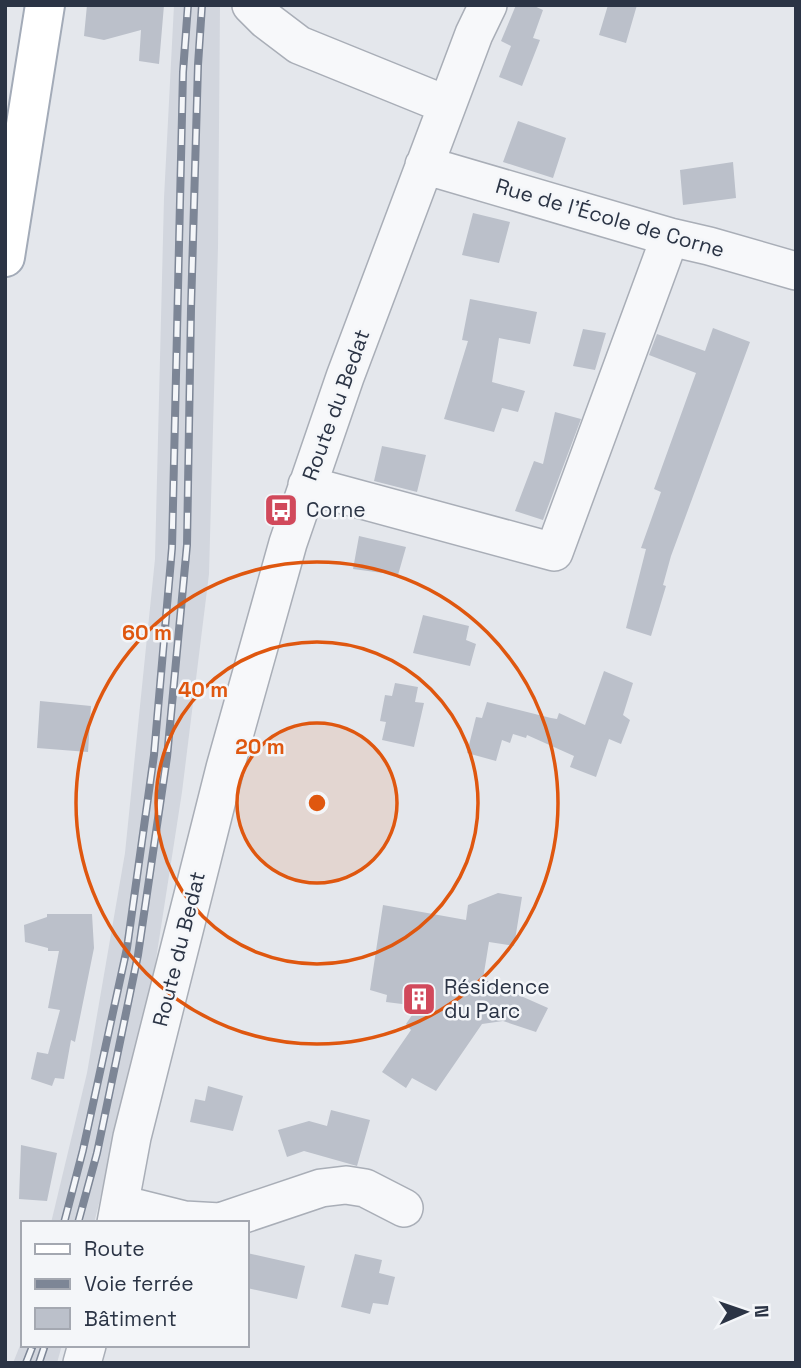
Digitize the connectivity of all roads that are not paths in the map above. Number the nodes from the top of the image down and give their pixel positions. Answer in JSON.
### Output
{"nodes":[{"id":1,"x":45,"y":5,"type":"edge"},
{"id":2,"x":251,"y":5,"type":"edge"},
{"id":3,"x":488,"y":5,"type":"edge"},
{"id":4,"x":447,"y":105,"type":"junction"},
{"id":5,"x":424,"y":165,"type":"junction"},
{"id":6,"x":670,"y":237,"type":"junction"},
{"id":7,"x":5,"y":257,"type":"edge"},
{"id":8,"x":796,"y":271,"type":"edge"},
{"id":9,"x":307,"y":485,"type":"junction"},
{"id":10,"x":404,"y":1208,"type":"dead end"},
{"id":11,"x":118,"y":1213,"type":"edge"},
{"id":12,"x":202,"y":1221,"type":"edge"},
{"id":13,"x":223,"y":1221,"type":"edge"}],
"edges":[{"from":1,"to":7,"type":"main road"},
{"from":2,"to":4,"type":"street"},
{"from":3,"to":4,"type":"street","name":"Route du Bedat"},
{"from":4,"to":5,"type":"street","name":"Route du Bedat"},
{"from":5,"to":6,"type":"street","name":"Rue de l'École de Corne"},
{"from":5,"to":9,"type":"street","name":"Route du Bedat"},
{"from":6,"to":8,"type":"street","name":"Rue de l'École de Corne"},
{"from":6,"to":9,"type":"street"},
{"from":9,"to":11,"type":"street","name":"Route du Bedat"},
{"from":10,"to":13,"type":"street"},
{"from":11,"to":12,"type":"street"}]}
